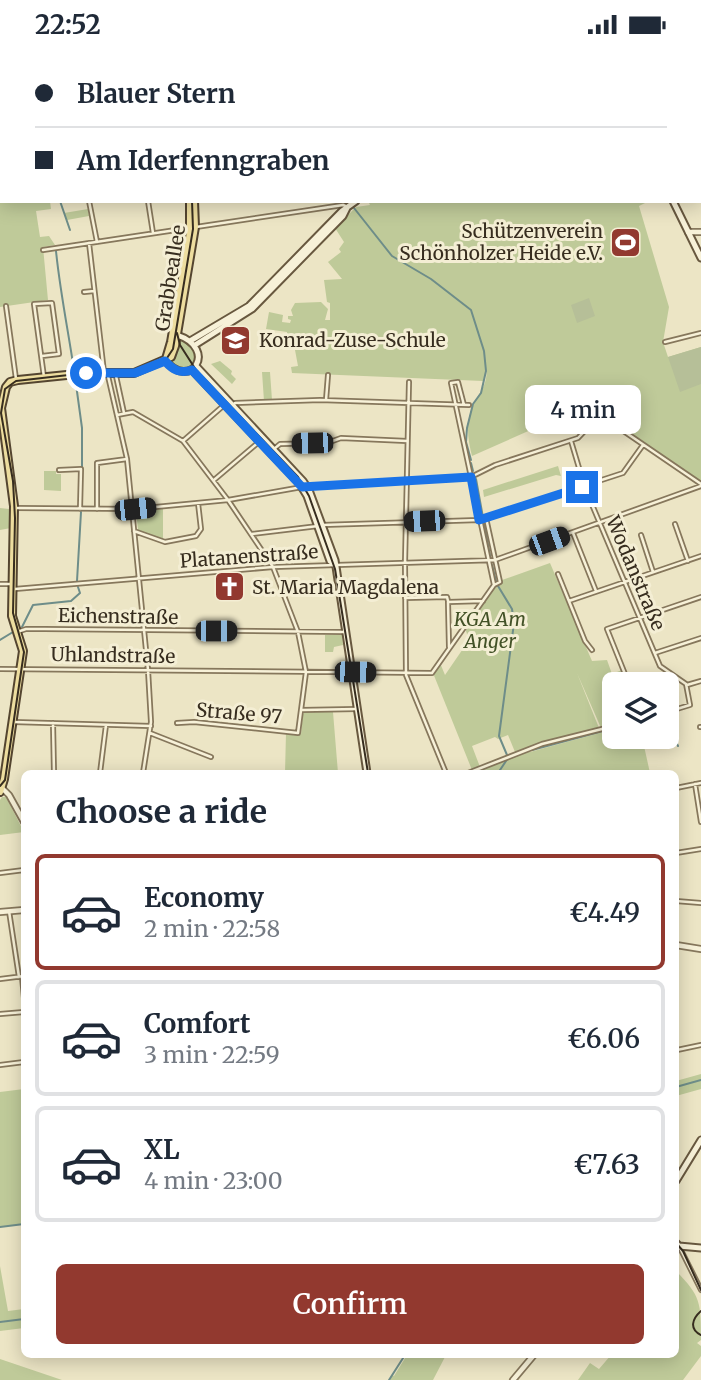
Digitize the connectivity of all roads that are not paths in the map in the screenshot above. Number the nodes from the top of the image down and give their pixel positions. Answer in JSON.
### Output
{"nodes":[{"id":1,"x":89,"y":203,"type":"edge"},
{"id":2,"x":148,"y":203,"type":"edge"},
{"id":3,"x":192,"y":203,"type":"edge"},
{"id":4,"x":353,"y":203,"type":"edge"},
{"id":5,"x":677,"y":203,"type":"edge"},
{"id":6,"x":348,"y":207,"type":"junction"},
{"id":7,"x":192,"y":228,"type":"junction"},
{"id":8,"x":688,"y":232,"type":"junction"},
{"id":9,"x":701,"y":232,"type":"edge"},
{"id":10,"x":153,"y":233,"type":"junction"},
{"id":11,"x":97,"y":242,"type":"junction"},
{"id":12,"x":89,"y":243,"type":"junction"},
{"id":13,"x":43,"y":250,"type":"dead end"},
{"id":14,"x":701,"y":257,"type":"edge"},
{"id":15,"x":94,"y":291,"type":"junction"},
{"id":16,"x":84,"y":292,"type":"dead end"},
{"id":17,"x":6,"y":306,"type":"dead end"},
{"id":18,"x":701,"y":333,"type":"edge"},
{"id":19,"x":175,"y":334,"type":"junction"},
{"id":20,"x":665,"y":342,"type":"dead end"},
{"id":21,"x":192,"y":343,"type":"junction"},
{"id":22,"x":42,"y":356,"type":"junction"},
{"id":23,"x":165,"y":361,"type":"junction"},
{"id":24,"x":194,"y":368,"type":"junction"},
{"id":25,"x":109,"y":373,"type":"junction"},
{"id":26,"x":328,"y":375,"type":"dead end"},
{"id":27,"x":44,"y":377,"type":"junction"},
{"id":28,"x":17,"y":380,"type":"junction"},
{"id":29,"x":409,"y":382,"type":"dead end"},
{"id":30,"x":326,"y":400,"type":"junction"},
{"id":31,"x":1,"y":402,"type":"edge"},
{"id":32,"x":408,"y":404,"type":"junction"},
{"id":33,"x":229,"y":405,"type":"junction"},
{"id":34,"x":464,"y":405,"type":"junction"},
{"id":35,"x":469,"y":405,"type":"dead end"},
{"id":36,"x":457,"y":406,"type":"junction"},
{"id":37,"x":124,"y":413,"type":"junction"},
{"id":38,"x":117,"y":415,"type":"junction"},
{"id":39,"x":571,"y":440,"type":"junction"},
{"id":40,"x":183,"y":441,"type":"junction"},
{"id":41,"x":260,"y":441,"type":"junction"},
{"id":42,"x":407,"y":441,"type":"junction"},
{"id":43,"x":643,"y":445,"type":"junction"},
{"id":44,"x":274,"y":449,"type":"junction"},
{"id":45,"x":127,"y":459,"type":"junction"},
{"id":46,"x":10,"y":470,"type":"junction"},
{"id":47,"x":58,"y":470,"type":"dead end"},
{"id":48,"x":0,"y":471,"type":"edge"},
{"id":49,"x":471,"y":477,"type":"junction"},
{"id":50,"x":406,"y":480,"type":"junction"},
{"id":51,"x":213,"y":481,"type":"junction"},
{"id":52,"x":701,"y":485,"type":"edge"},
{"id":53,"x":585,"y":486,"type":"junction"},
{"id":54,"x":305,"y":487,"type":"junction"},
{"id":55,"x":228,"y":500,"type":"junction"},
{"id":56,"x":198,"y":503,"type":"junction"},
{"id":57,"x":14,"y":509,"type":"junction"},
{"id":58,"x":80,"y":509,"type":"junction"},
{"id":59,"x":97,"y":509,"type":"junction"},
{"id":60,"x":132,"y":509,"type":"junction"},
{"id":61,"x":483,"y":519,"type":"junction"},
{"id":62,"x":406,"y":522,"type":"junction"},
{"id":63,"x":600,"y":523,"type":"junction"},
{"id":64,"x":676,"y":524,"type":"dead end"},
{"id":65,"x":320,"y":526,"type":"junction"},
{"id":66,"x":134,"y":531,"type":"junction"},
{"id":67,"x":573,"y":533,"type":"junction"},
{"id":68,"x":251,"y":534,"type":"junction"},
{"id":69,"x":641,"y":535,"type":"dead end"},
{"id":70,"x":701,"y":556,"type":"edge"},
{"id":71,"x":495,"y":560,"type":"junction"},
{"id":72,"x":488,"y":561,"type":"junction"},
{"id":73,"x":688,"y":561,"type":"junction"},
{"id":74,"x":405,"y":563,"type":"junction"},
{"id":75,"x":334,"y":564,"type":"junction"},
{"id":76,"x":273,"y":567,"type":"junction"},
{"id":77,"x":653,"y":572,"type":"junction"},
{"id":78,"x":558,"y":574,"type":"dead end"},
{"id":79,"x":139,"y":578,"type":"junction"},
{"id":80,"x":625,"y":581,"type":"junction"},
{"id":81,"x":0,"y":585,"type":"edge"},
{"id":82,"x":496,"y":585,"type":"junction"},
{"id":83,"x":12,"y":587,"type":"junction"},
{"id":84,"x":405,"y":590,"type":"junction"},
{"id":85,"x":338,"y":591,"type":"junction"},
{"id":86,"x":596,"y":591,"type":"junction"},
{"id":87,"x":701,"y":597,"type":"edge"},
{"id":88,"x":405,"y":598,"type":"junction"},
{"id":89,"x":448,"y":601,"type":"junction"},
{"id":90,"x":483,"y":601,"type":"junction"},
{"id":91,"x":569,"y":601,"type":"junction"},
{"id":92,"x":639,"y":617,"type":"junction"},
{"id":93,"x":144,"y":631,"type":"junction"},
{"id":94,"x":17,"y":632,"type":"junction"},
{"id":95,"x":298,"y":632,"type":"junction"},
{"id":96,"x":345,"y":632,"type":"junction"},
{"id":97,"x":701,"y":638,"type":"edge"},
{"id":98,"x":450,"y":648,"type":"junction"},
{"id":99,"x":592,"y":650,"type":"dead end"},
{"id":100,"x":655,"y":653,"type":"junction"},
{"id":101,"x":22,"y":668,"type":"junction"},
{"id":102,"x":0,"y":669,"type":"edge"},
{"id":103,"x":148,"y":670,"type":"junction"},
{"id":104,"x":306,"y":671,"type":"junction"},
{"id":105,"x":351,"y":672,"type":"junction"},
{"id":106,"x":624,"y":672,"type":"edge"},
{"id":107,"x":406,"y":673,"type":"junction"},
{"id":108,"x":701,"y":681,"type":"edge"},
{"id":109,"x":687,"y":686,"type":"junction"},
{"id":110,"x":679,"y":708,"type":"edge"},
{"id":111,"x":357,"y":709,"type":"junction"},
{"id":112,"x":302,"y":710,"type":"junction"},
{"id":113,"x":14,"y":722,"type":"junction"},
{"id":114,"x":53,"y":723,"type":"junction"},
{"id":115,"x":177,"y":723,"type":"dead end"},
{"id":116,"x":106,"y":725,"type":"junction"},
{"id":117,"x":151,"y":726,"type":"junction"},
{"id":118,"x":602,"y":729,"type":"edge"},
{"id":119,"x":150,"y":733,"type":"junction"},
{"id":120,"x":211,"y":757,"type":"dead end"},
{"id":121,"x":54,"y":770,"type":"edge"},
{"id":122,"x":100,"y":770,"type":"edge"},
{"id":123,"x":144,"y":770,"type":"edge"},
{"id":124,"x":367,"y":770,"type":"edge"},
{"id":125,"x":445,"y":770,"type":"edge"},
{"id":126,"x":476,"y":770,"type":"edge"},
{"id":127,"x":701,"y":783,"type":"edge"},
{"id":128,"x":695,"y":785,"type":"junction"},
{"id":129,"x":679,"y":788,"type":"edge"},
{"id":130,"x":1,"y":789,"type":"edge"},
{"id":131,"x":21,"y":818,"type":"edge"},
{"id":132,"x":701,"y":822,"type":"edge"},
{"id":133,"x":701,"y":849,"type":"edge"},
{"id":134,"x":679,"y":853,"type":"edge"},
{"id":135,"x":21,"y":870,"type":"edge"},
{"id":136,"x":0,"y":873,"type":"edge"},
{"id":137,"x":679,"y":901,"type":"edge"},
{"id":138,"x":701,"y":903,"type":"edge"},
{"id":139,"x":21,"y":910,"type":"edge"},
{"id":140,"x":9,"y":911,"type":"junction"},
{"id":141,"x":0,"y":912,"type":"edge"},
{"id":142,"x":679,"y":945,"type":"edge"},
{"id":143,"x":701,"y":949,"type":"edge"},
{"id":144,"x":21,"y":971,"type":"edge"},
{"id":145,"x":21,"y":976,"type":"edge"},
{"id":146,"x":0,"y":979,"type":"edge"},
{"id":147,"x":21,"y":1012,"type":"edge"},
{"id":148,"x":0,"y":1014,"type":"edge"},
{"id":149,"x":701,"y":1045,"type":"edge"},
{"id":150,"x":679,"y":1050,"type":"edge"},
{"id":151,"x":21,"y":1062,"type":"edge"},
{"id":152,"x":0,"y":1065,"type":"edge"},
{"id":153,"x":701,"y":1140,"type":"edge"},
{"id":154,"x":679,"y":1176,"type":"edge"},
{"id":155,"x":679,"y":1245,"type":"edge"},
{"id":156,"x":701,"y":1248,"type":"edge"},
{"id":157,"x":679,"y":1249,"type":"edge"},
{"id":158,"x":701,"y":1290,"type":"edge"},
{"id":159,"x":531,"y":1358,"type":"edge"},
{"id":160,"x":513,"y":1380,"type":"edge"}],
"edges":[{"from":1,"to":11,"type":"street"},
{"from":2,"to":10,"type":"street"},
{"from":3,"to":7,"type":"main road","name":"Grabbeallee"},
{"from":4,"to":6,"type":"main road"},
{"from":5,"to":8,"type":"main road"},
{"from":6,"to":7,"type":"street"},
{"from":6,"to":21,"type":"main road"},
{"from":7,"to":10,"type":"street"},
{"from":7,"to":19,"type":"main road","name":"Grabbeallee"},
{"from":8,"to":9,"type":"street"},
{"from":8,"to":14,"type":"main road"},
{"from":10,"to":11,"type":"street"},
{"from":11,"to":12,"type":"street"},
{"from":12,"to":13,"type":"street"},
{"from":12,"to":15,"type":"street"},
{"from":15,"to":16,"type":"street"},
{"from":15,"to":25,"type":"street"},
{"from":17,"to":28,"type":"street"},
{"from":18,"to":20,"type":"street"},
{"from":19,"to":21,"type":"main road"},
{"from":19,"to":23,"type":"main road","name":"Grabbeallee"},
{"from":21,"to":24,"type":"main road"},
{"from":22,"to":22,"type":"street"},
{"from":22,"to":27,"type":"street"},
{"from":23,"to":24,"type":"main road"},
{"from":23,"to":25,"type":"main road"},
{"from":24,"to":33,"type":"main road"},
{"from":25,"to":27,"type":"main road"},
{"from":25,"to":37,"type":"street"},
{"from":25,"to":38,"type":"street"},
{"from":26,"to":30,"type":"street"},
{"from":27,"to":28,"type":"main road"},
{"from":28,"to":31,"type":"main road"},
{"from":29,"to":32,"type":"street"},
{"from":30,"to":32,"type":"street"},
{"from":30,"to":33,"type":"street"},
{"from":31,"to":46,"type":"main road"},
{"from":32,"to":36,"type":"street"},
{"from":32,"to":42,"type":"street"},
{"from":33,"to":40,"type":"street"},
{"from":33,"to":41,"type":"main road"},
{"from":33,"to":44,"type":"main road"},
{"from":34,"to":35,"type":"street"},
{"from":34,"to":36,"type":"street"},
{"from":34,"to":36,"type":"street"},
{"from":36,"to":49,"type":"street"},
{"from":37,"to":38,"type":"street"},
{"from":37,"to":40,"type":"street"},
{"from":38,"to":45,"type":"street"},
{"from":39,"to":43,"type":"street"},
{"from":39,"to":49,"type":"street"},
{"from":39,"to":53,"type":"street","name":"Wodanstraße"},
{"from":40,"to":51,"type":"street"},
{"from":41,"to":51,"type":"street"},
{"from":41,"to":54,"type":"main road"},
{"from":42,"to":44,"type":"street"},
{"from":42,"to":50,"type":"street"},
{"from":43,"to":52,"type":"street"},
{"from":43,"to":53,"type":"street"},
{"from":44,"to":54,"type":"main road"},
{"from":45,"to":59,"type":"street"},
{"from":45,"to":60,"type":"street"},
{"from":46,"to":48,"type":"street"},
{"from":46,"to":57,"type":"main road"},
{"from":47,"to":58,"type":"street"},
{"from":49,"to":50,"type":"street"},
{"from":49,"to":61,"type":"street"},
{"from":50,"to":54,"type":"street"},
{"from":50,"to":62,"type":"street"},
{"from":51,"to":55,"type":"street"},
{"from":52,"to":63,"type":"street"},
{"from":53,"to":61,"type":"street"},
{"from":53,"to":63,"type":"street","name":"Wodanstraße"},
{"from":54,"to":55,"type":"street"},
{"from":54,"to":65,"type":"main road"},
{"from":55,"to":56,"type":"street"},
{"from":55,"to":68,"type":"street"},
{"from":56,"to":60,"type":"street"},
{"from":56,"to":66,"type":"street"},
{"from":57,"to":58,"type":"street"},
{"from":57,"to":83,"type":"main road"},
{"from":58,"to":59,"type":"street"},
{"from":59,"to":60,"type":"street"},
{"from":60,"to":66,"type":"street"},
{"from":61,"to":62,"type":"street"},
{"from":61,"to":71,"type":"street"},
{"from":61,"to":72,"type":"street"},
{"from":62,"to":65,"type":"street"},
{"from":62,"to":74,"type":"street"},
{"from":63,"to":67,"type":"street"},
{"from":63,"to":80,"type":"street","name":"Wodanstraße"},
{"from":64,"to":73,"type":"street"},
{"from":65,"to":68,"type":"street"},
{"from":65,"to":75,"type":"main road"},
{"from":66,"to":79,"type":"street"},
{"from":67,"to":71,"type":"street"},
{"from":67,"to":86,"type":"street"},
{"from":68,"to":76,"type":"street"},
{"from":69,"to":77,"type":"street"},
{"from":70,"to":73,"type":"street"},
{"from":71,"to":72,"type":"street","name":"Platanenstraße"},
{"from":71,"to":82,"type":"street"},
{"from":72,"to":74,"type":"street","name":"Platanenstraße"},
{"from":72,"to":82,"type":"street"},
{"from":73,"to":77,"type":"street"},
{"from":74,"to":75,"type":"street","name":"Platanenstraße"},
{"from":74,"to":84,"type":"street"},
{"from":75,"to":76,"type":"street","name":"Platanenstraße"},
{"from":75,"to":85,"type":"main road"},
{"from":76,"to":79,"type":"street","name":"Platanenstraße"},
{"from":76,"to":95,"type":"street"},
{"from":77,"to":80,"type":"street"},
{"from":78,"to":91,"type":"street"},
{"from":79,"to":83,"type":"street","name":"Platanenstraße"},
{"from":79,"to":93,"type":"street"},
{"from":80,"to":86,"type":"street"},
{"from":80,"to":92,"type":"street","name":"Wodanstraße"},
{"from":81,"to":83,"type":"street","name":"Platanenstraße"},
{"from":82,"to":90,"type":"street","name":"Uhlandstraße"},
{"from":83,"to":94,"type":"main road"},
{"from":84,"to":85,"type":"street"},
{"from":84,"to":88,"type":"street"},
{"from":85,"to":96,"type":"main road"},
{"from":86,"to":91,"type":"street"},
{"from":87,"to":92,"type":"street"},
{"from":88,"to":89,"type":"street"},
{"from":88,"to":107,"type":"street"},
{"from":89,"to":90,"type":"street"},
{"from":89,"to":98,"type":"street"},
{"from":90,"to":98,"type":"street","name":"Uhlandstraße"},
{"from":91,"to":99,"type":"street"},
{"from":92,"to":100,"type":"street","name":"Wodanstraße"},
{"from":92,"to":106,"type":"street"},
{"from":93,"to":94,"type":"street","name":"Eichenstraße"},
{"from":93,"to":95,"type":"street","name":"Eichenstraße"},
{"from":93,"to":103,"type":"street"},
{"from":94,"to":101,"type":"main road"},
{"from":95,"to":96,"type":"street","name":"Eichenstraße"},
{"from":95,"to":104,"type":"street"},
{"from":96,"to":105,"type":"main road"},
{"from":97,"to":100,"type":"street"},
{"from":98,"to":107,"type":"street","name":"Uhlandstraße"},
{"from":100,"to":109,"type":"street","name":"Wodanstraße"},
{"from":101,"to":102,"type":"street","name":"Uhlandstraße"},
{"from":101,"to":103,"type":"street","name":"Uhlandstraße"},
{"from":101,"to":113,"type":"main road"},
{"from":103,"to":104,"type":"street","name":"Uhlandstraße"},
{"from":103,"to":117,"type":"street"},
{"from":104,"to":105,"type":"street","name":"Uhlandstraße"},
{"from":104,"to":112,"type":"street"},
{"from":105,"to":107,"type":"street","name":"Uhlandstraße"},
{"from":105,"to":111,"type":"main road"},
{"from":107,"to":125,"type":"street"},
{"from":108,"to":109,"type":"street"},
{"from":109,"to":110,"type":"street"},
{"from":111,"to":112,"type":"street"},
{"from":111,"to":124,"type":"main road"},
{"from":112,"to":115,"type":"street","name":"Straße 97"},
{"from":113,"to":114,"type":"street"},
{"from":113,"to":130,"type":"main road"},
{"from":114,"to":116,"type":"street"},
{"from":114,"to":121,"type":"street"},
{"from":116,"to":117,"type":"street"},
{"from":116,"to":122,"type":"street"},
{"from":117,"to":119,"type":"street"},
{"from":118,"to":126,"type":"street"},
{"from":119,"to":120,"type":"street"},
{"from":119,"to":123,"type":"street"},
{"from":127,"to":128,"type":"street"},
{"from":128,"to":129,"type":"street"},
{"from":128,"to":132,"type":"street"},
{"from":130,"to":131,"type":"street"},
{"from":133,"to":134,"type":"street"},
{"from":135,"to":136,"type":"street"},
{"from":137,"to":138,"type":"street"},
{"from":139,"to":140,"type":"street"},
{"from":140,"to":141,"type":"street"},
{"from":140,"to":144,"type":"street"},
{"from":142,"to":143,"type":"street"},
{"from":145,"to":146,"type":"street"},
{"from":147,"to":148,"type":"street"},
{"from":149,"to":150,"type":"street"},
{"from":151,"to":152,"type":"street"},
{"from":153,"to":154,"type":"main road"},
{"from":155,"to":156,"type":"main road"},
{"from":157,"to":158,"type":"street"},
{"from":159,"to":160,"type":"street"}]}
